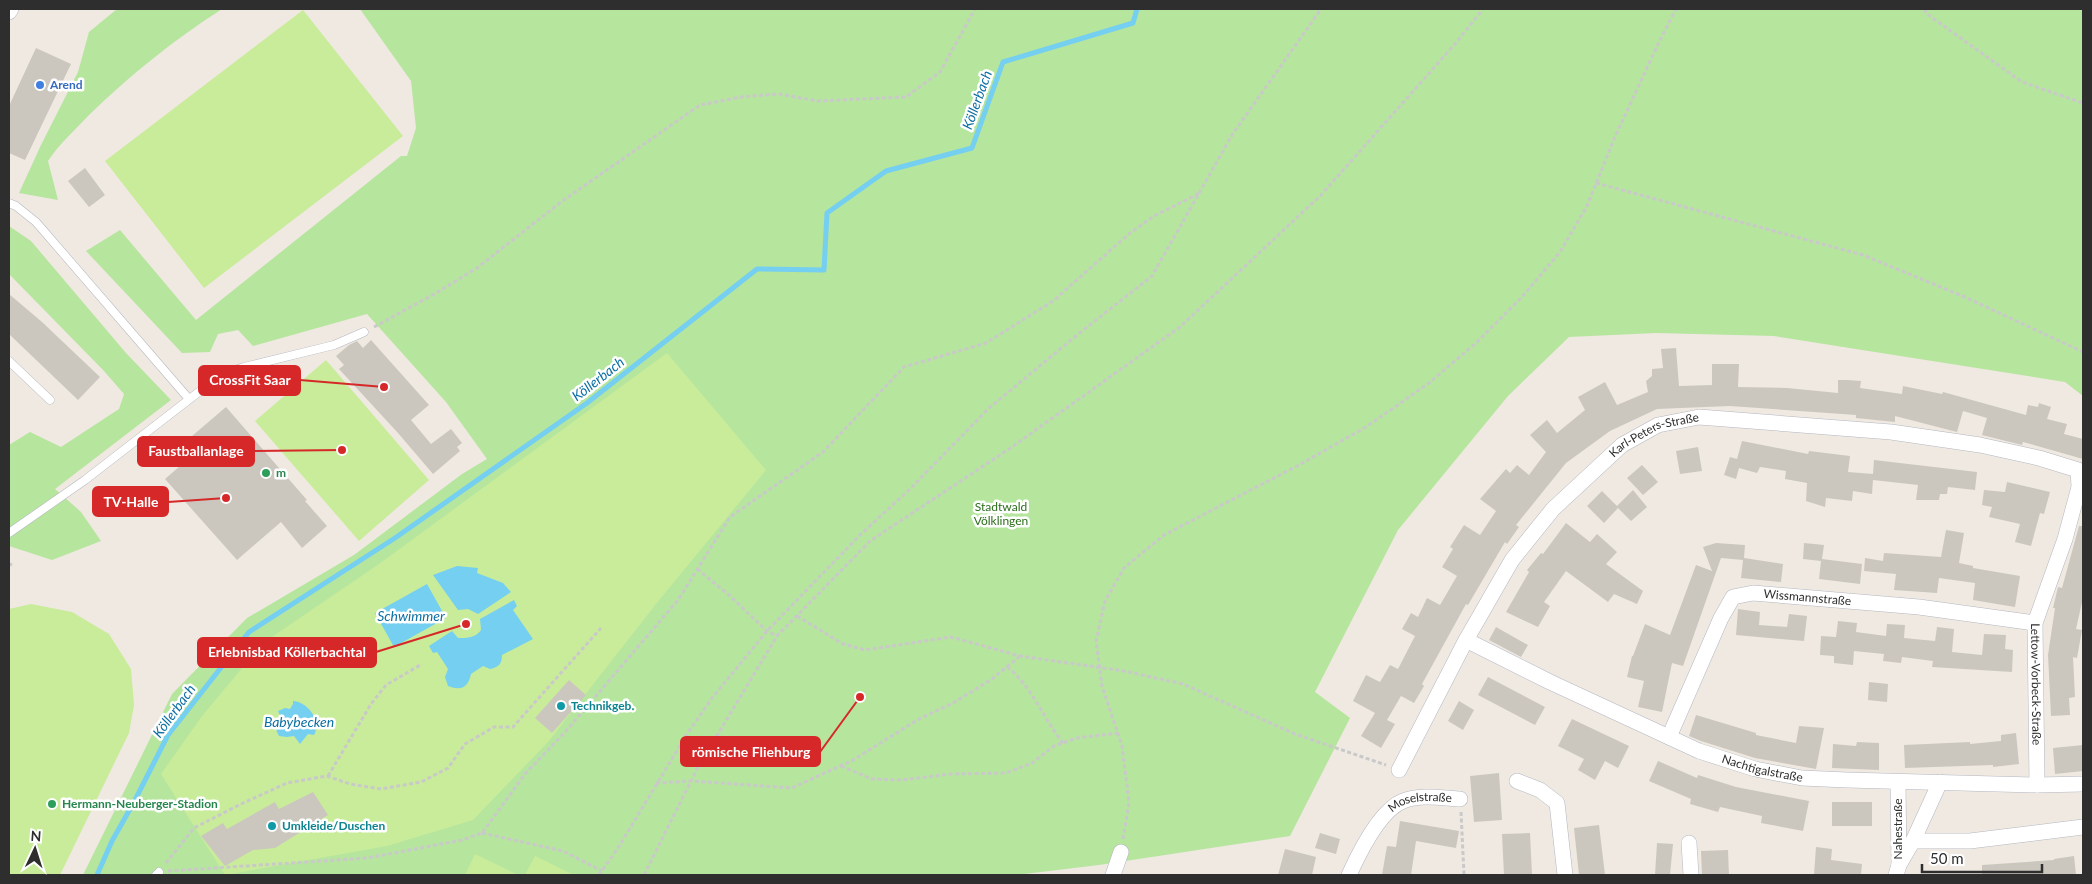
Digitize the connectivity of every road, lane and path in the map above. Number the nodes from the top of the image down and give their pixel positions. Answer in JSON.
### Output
{"nodes":[{"id":1,"x":11,"y":9,"type":"edge"},
{"id":2,"x":975,"y":9,"type":"edge"},
{"id":3,"x":1321,"y":9,"type":"edge"},
{"id":4,"x":1482,"y":9,"type":"edge"},
{"id":5,"x":1676,"y":9,"type":"edge"},
{"id":6,"x":1924,"y":9,"type":"edge"},
{"id":7,"x":9,"y":12,"type":"edge"},
{"id":8,"x":2083,"y":103,"type":"edge"},
{"id":9,"x":1596,"y":183,"type":"junction"},
{"id":10,"x":1200,"y":193,"type":"junction"},
{"id":11,"x":9,"y":202,"type":"edge"},
{"id":12,"x":364,"y":332,"type":"joint"},
{"id":13,"x":2083,"y":352,"type":"edge"},
{"id":14,"x":9,"y":361,"type":"edge"},
{"id":15,"x":190,"y":399,"type":"junction"},
{"id":16,"x":50,"y":400,"type":"dead end"},
{"id":17,"x":2078,"y":470,"type":"joint"},
{"id":18,"x":9,"y":532,"type":"edge"},
{"id":19,"x":697,"y":570,"type":"junction"},
{"id":20,"x":797,"y":616,"type":"junction"},
{"id":21,"x":2035,"y":623,"type":"junction"},
{"id":22,"x":601,"y":628,"type":"dead end"},
{"id":23,"x":767,"y":632,"type":"junction"},
{"id":24,"x":777,"y":636,"type":"junction"},
{"id":25,"x":1466,"y":640,"type":"junction"},
{"id":26,"x":1020,"y":656,"type":"junction"},
{"id":27,"x":422,"y":664,"type":"dead end"},
{"id":28,"x":1100,"y":667,"type":"junction"},
{"id":29,"x":1007,"y":668,"type":"junction"},
{"id":30,"x":1118,"y":733,"type":"junction"},
{"id":31,"x":1669,"y":737,"type":"junction"},
{"id":32,"x":1064,"y":743,"type":"junction"},
{"id":33,"x":841,"y":766,"type":"junction"},
{"id":34,"x":1399,"y":770,"type":"joint"},
{"id":35,"x":328,"y":776,"type":"junction"},
{"id":36,"x":692,"y":781,"type":"junction"},
{"id":37,"x":1517,"y":781,"type":"dead end"},
{"id":38,"x":1898,"y":782,"type":"junction"},
{"id":39,"x":1940,"y":782,"type":"junction"},
{"id":40,"x":655,"y":783,"type":"junction"},
{"id":41,"x":2083,"y":784,"type":"edge"},
{"id":42,"x":2037,"y":785,"type":"junction"},
{"id":43,"x":1460,"y":799,"type":"joint"},
{"id":44,"x":2083,"y":827,"type":"edge"},
{"id":45,"x":482,"y":833,"type":"junction"},
{"id":46,"x":1913,"y":841,"type":"junction"},
{"id":47,"x":1689,"y":843,"type":"dead end"},
{"id":48,"x":1121,"y":852,"type":"joint"},
{"id":49,"x":1898,"y":870,"type":"edge"},
{"id":50,"x":602,"y":871,"type":"junction"},
{"id":51,"x":158,"y":873,"type":"edge"},
{"id":52,"x":599,"y":875,"type":"edge"},
{"id":53,"x":644,"y":875,"type":"edge"},
{"id":54,"x":1113,"y":875,"type":"edge"},
{"id":55,"x":1349,"y":875,"type":"edge"},
{"id":56,"x":1464,"y":875,"type":"edge"},
{"id":57,"x":1565,"y":875,"type":"edge"},
{"id":58,"x":1690,"y":875,"type":"edge"}],
"edges":[{"from":1,"to":7,"type":"street"},
{"from":2,"to":12,"type":"path"},
{"from":3,"to":10,"type":"path"},
{"from":4,"to":20,"type":"path"},
{"from":5,"to":9,"type":"path"},
{"from":6,"to":8,"type":"path"},
{"from":9,"to":13,"type":"path"},
{"from":9,"to":28,"type":"path"},
{"from":10,"to":19,"type":"path"},
{"from":10,"to":23,"type":"path"},
{"from":11,"to":15,"type":"lane"},
{"from":12,"to":15,"type":"lane"},
{"from":14,"to":16,"type":"lane"},
{"from":15,"to":18,"type":"lane"},
{"from":17,"to":21,"type":"street","name":"Lettow-Vorbeck-Straße"},
{"from":17,"to":25,"type":"street","name":"Karl-Peters-Straße"},
{"from":19,"to":23,"type":"path"},
{"from":19,"to":45,"type":"path"},
{"from":20,"to":24,"type":"path"},
{"from":20,"to":26,"type":"path"},
{"from":21,"to":31,"type":"street","name":"Wissmannstraße"},
{"from":21,"to":42,"type":"street","name":"Lettow-Vorbeck-Straße"},
{"from":22,"to":35,"type":"path"},
{"from":23,"to":24,"type":"path"},
{"from":23,"to":40,"type":"path"},
{"from":24,"to":36,"type":"path"},
{"from":25,"to":31,"type":"street","name":"Nachtigalstraße"},
{"from":25,"to":34,"type":"street","name":"Karl-Peters-Straße"},
{"from":26,"to":28,"type":"path"},
{"from":26,"to":29,"type":"path"},
{"from":27,"to":35,"type":"path"},
{"from":28,"to":30,"type":"path"},
{"from":28,"to":34,"type":"path"},
{"from":29,"to":32,"type":"path"},
{"from":29,"to":33,"type":"path"},
{"from":30,"to":32,"type":"path"},
{"from":30,"to":48,"type":"path"},
{"from":31,"to":38,"type":"street","name":"Nachtigalstraße"},
{"from":32,"to":33,"type":"path"},
{"from":33,"to":36,"type":"path"},
{"from":35,"to":51,"type":"path"},
{"from":36,"to":40,"type":"path"},
{"from":36,"to":53,"type":"path"},
{"from":37,"to":57,"type":"street"},
{"from":38,"to":39,"type":"street","name":"Nachtigalstraße"},
{"from":38,"to":49,"type":"street","name":"Nahestraße"},
{"from":39,"to":42,"type":"street","name":"Nachtigalstraße"},
{"from":39,"to":46,"type":"street"},
{"from":40,"to":50,"type":"path"},
{"from":41,"to":42,"type":"street","name":"Nachtigalstraße"},
{"from":43,"to":55,"type":"street","name":"Moselstraße"},
{"from":43,"to":56,"type":"path","name":"Moselstraße"},
{"from":44,"to":46,"type":"street"},
{"from":45,"to":50,"type":"path"},
{"from":45,"to":51,"type":"path"},
{"from":46,"to":49,"type":"street"},
{"from":47,"to":58,"type":"street"},
{"from":48,"to":54,"type":"street"},
{"from":50,"to":52,"type":"path"}]}
